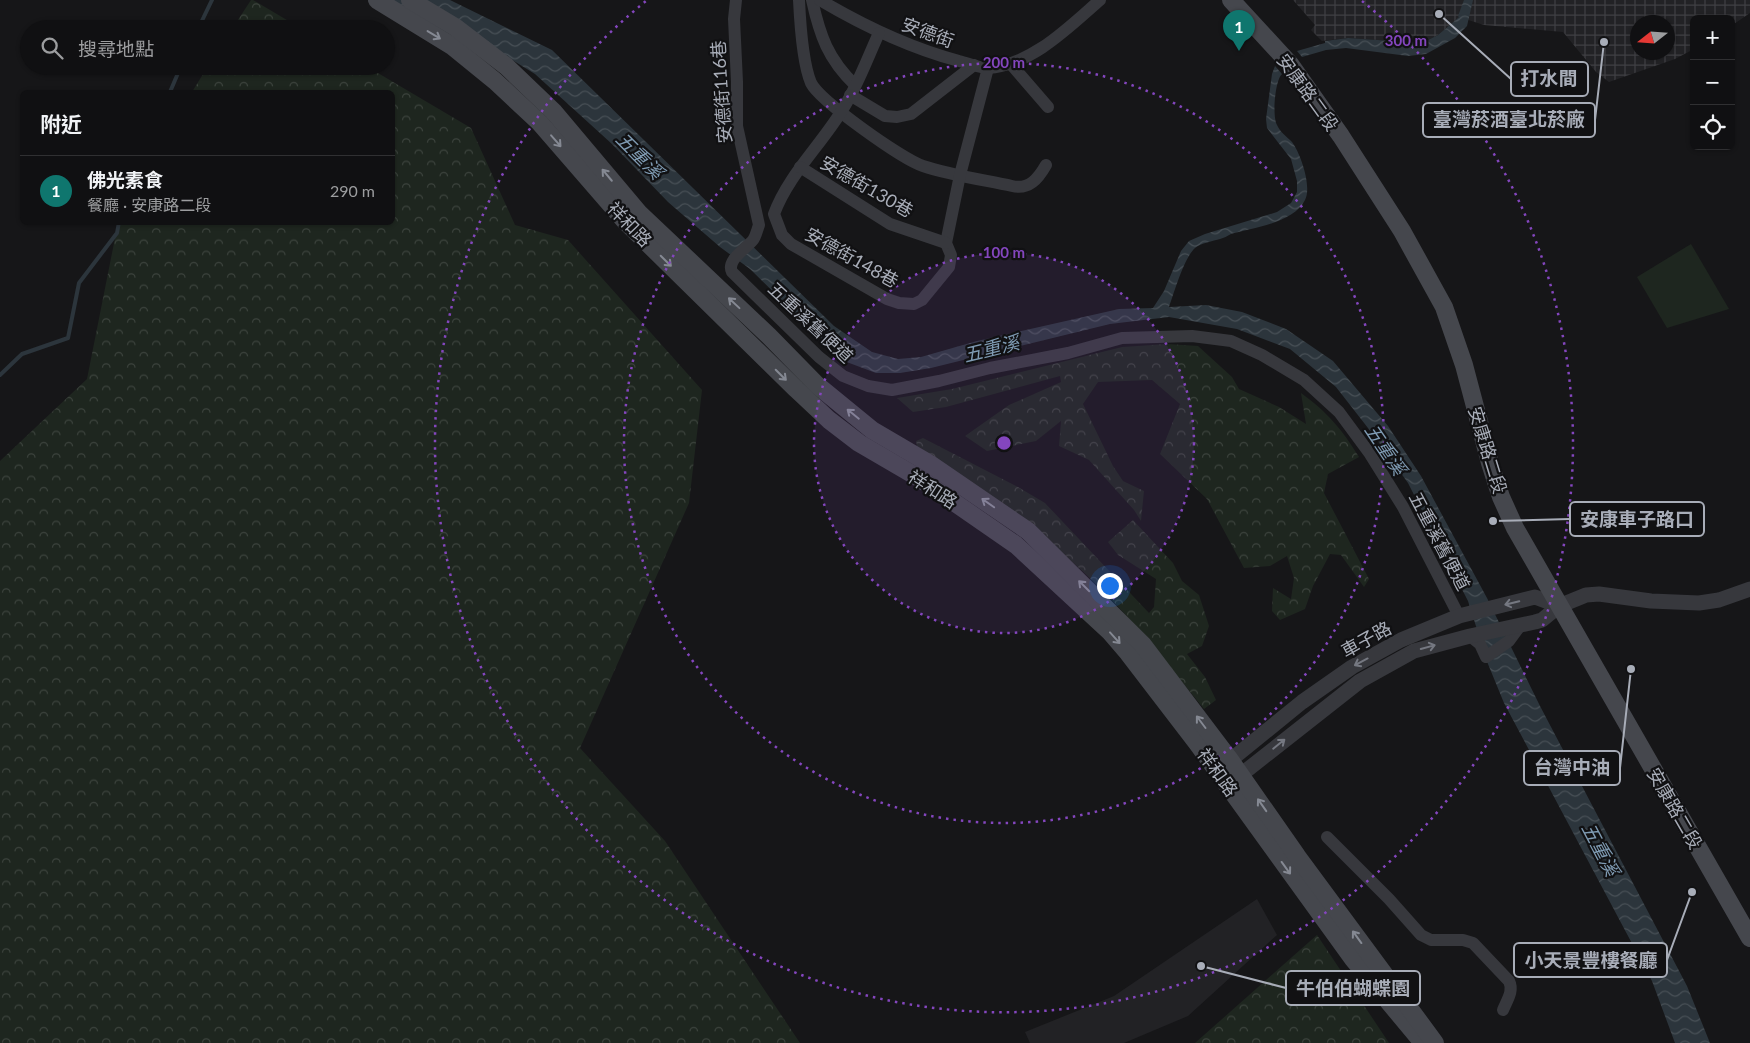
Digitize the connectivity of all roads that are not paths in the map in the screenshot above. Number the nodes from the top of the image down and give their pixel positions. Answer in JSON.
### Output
{"nodes":[{"id":1,"x":377,"y":0,"type":"edge"},
{"id":2,"x":410,"y":0,"type":"edge"},
{"id":3,"x":736,"y":0,"type":"edge"},
{"id":4,"x":799,"y":0,"type":"edge"},
{"id":5,"x":812,"y":0,"type":"edge"},
{"id":6,"x":1100,"y":0,"type":"edge"},
{"id":7,"x":1231,"y":0,"type":"edge"},
{"id":8,"x":828,"y":2,"type":"edge"},
{"id":9,"x":879,"y":32,"type":"junction"},
{"id":10,"x":1010,"y":63,"type":"junction"},
{"id":11,"x":974,"y":65,"type":"junction"},
{"id":12,"x":988,"y":68,"type":"junction"},
{"id":13,"x":853,"y":90,"type":"junction"},
{"id":14,"x":1048,"y":106,"type":"dead end"},
{"id":15,"x":841,"y":112,"type":"junction"},
{"id":16,"x":1046,"y":165,"type":"dead end"},
{"id":17,"x":800,"y":167,"type":"junction"},
{"id":18,"x":960,"y":175,"type":"junction"},
{"id":19,"x":754,"y":239,"type":"joint"},
{"id":20,"x":946,"y":243,"type":"junction"},
{"id":21,"x":1750,"y":589,"type":"edge"},
{"id":22,"x":1559,"y":606,"type":"junction"},
{"id":23,"x":1459,"y":616,"type":"junction"},
{"id":24,"x":1520,"y":626,"type":"junction"},
{"id":25,"x":1470,"y":636,"type":"junction"},
{"id":26,"x":1224,"y":765,"type":"junction"},
{"id":27,"x":1234,"y":780,"type":"junction"},
{"id":28,"x":1327,"y":837,"type":"dead end"},
{"id":29,"x":1750,"y":938,"type":"edge"},
{"id":30,"x":1353,"y":959,"type":"junction"},
{"id":31,"x":1386,"y":976,"type":"junction"},
{"id":32,"x":1503,"y":1010,"type":"dead end"},
{"id":33,"x":1409,"y":1043,"type":"edge"},
{"id":34,"x":1423,"y":1043,"type":"edge"},
{"id":35,"x":1435,"y":1043,"type":"edge"},
{"id":36,"x":1444,"y":1043,"type":"edge"}],
"edges":[{"from":1,"to":26,"type":"main road","name":"祥和路","one_way":true},
{"from":26,"to":2,"type":"main road","name":"祥和路","one_way":true},
{"from":3,"to":19,"type":"street","name":"安德街116巷"},
{"from":4,"to":15,"type":"street"},
{"from":5,"to":13,"type":"street"},
{"from":6,"to":10,"type":"street","name":"安德街"},
{"from":7,"to":22,"type":"main road","name":"安康路二段"},
{"from":8,"to":9,"type":"street","name":"安德街"},
{"from":9,"to":11,"type":"street","name":"安德街"},
{"from":9,"to":13,"type":"street","name":"安德街148巷"},
{"from":10,"to":12,"type":"street","name":"安德街"},
{"from":10,"to":14,"type":"street"},
{"from":11,"to":12,"type":"street","name":"安德街"},
{"from":11,"to":13,"type":"street"},
{"from":12,"to":18,"type":"street","name":"安德街148巷"},
{"from":13,"to":15,"type":"street","name":"安德街148巷"},
{"from":15,"to":17,"type":"street","name":"安德街148巷"},
{"from":15,"to":18,"type":"street"},
{"from":16,"to":18,"type":"street"},
{"from":17,"to":20,"type":"street","name":"安德街130巷"},
{"from":17,"to":20,"type":"street","name":"安德街148巷"},
{"from":18,"to":20,"type":"street","name":"安德街148巷"},
{"from":19,"to":23,"type":"street","name":"五重溪舊便道"},
{"from":21,"to":22,"type":"street","name":"車子路"},
{"from":22,"to":23,"type":"street","name":"車子路","one_way":true},
{"from":22,"to":24,"type":"street","name":"車子路"},
{"from":22,"to":29,"type":"main road","name":"安康路二段"},
{"from":23,"to":26,"type":"street","name":"車子路","one_way":true},
{"from":24,"to":25,"type":"street","name":"車子路"},
{"from":24,"to":25,"type":"street"},
{"from":27,"to":25,"type":"street","name":"車子路","one_way":true},
{"from":26,"to":27,"type":"main road","name":"祥和路"},
{"from":27,"to":30,"type":"main road","name":"祥和路","one_way":true},
{"from":31,"to":27,"type":"main road","name":"祥和路","one_way":true},
{"from":28,"to":32,"type":"street"},
{"from":30,"to":33,"type":"main road"},
{"from":30,"to":34,"type":"main road","name":"祥和路"},
{"from":31,"to":35,"type":"main road","name":"祥和路"},
{"from":31,"to":36,"type":"main road"}]}
